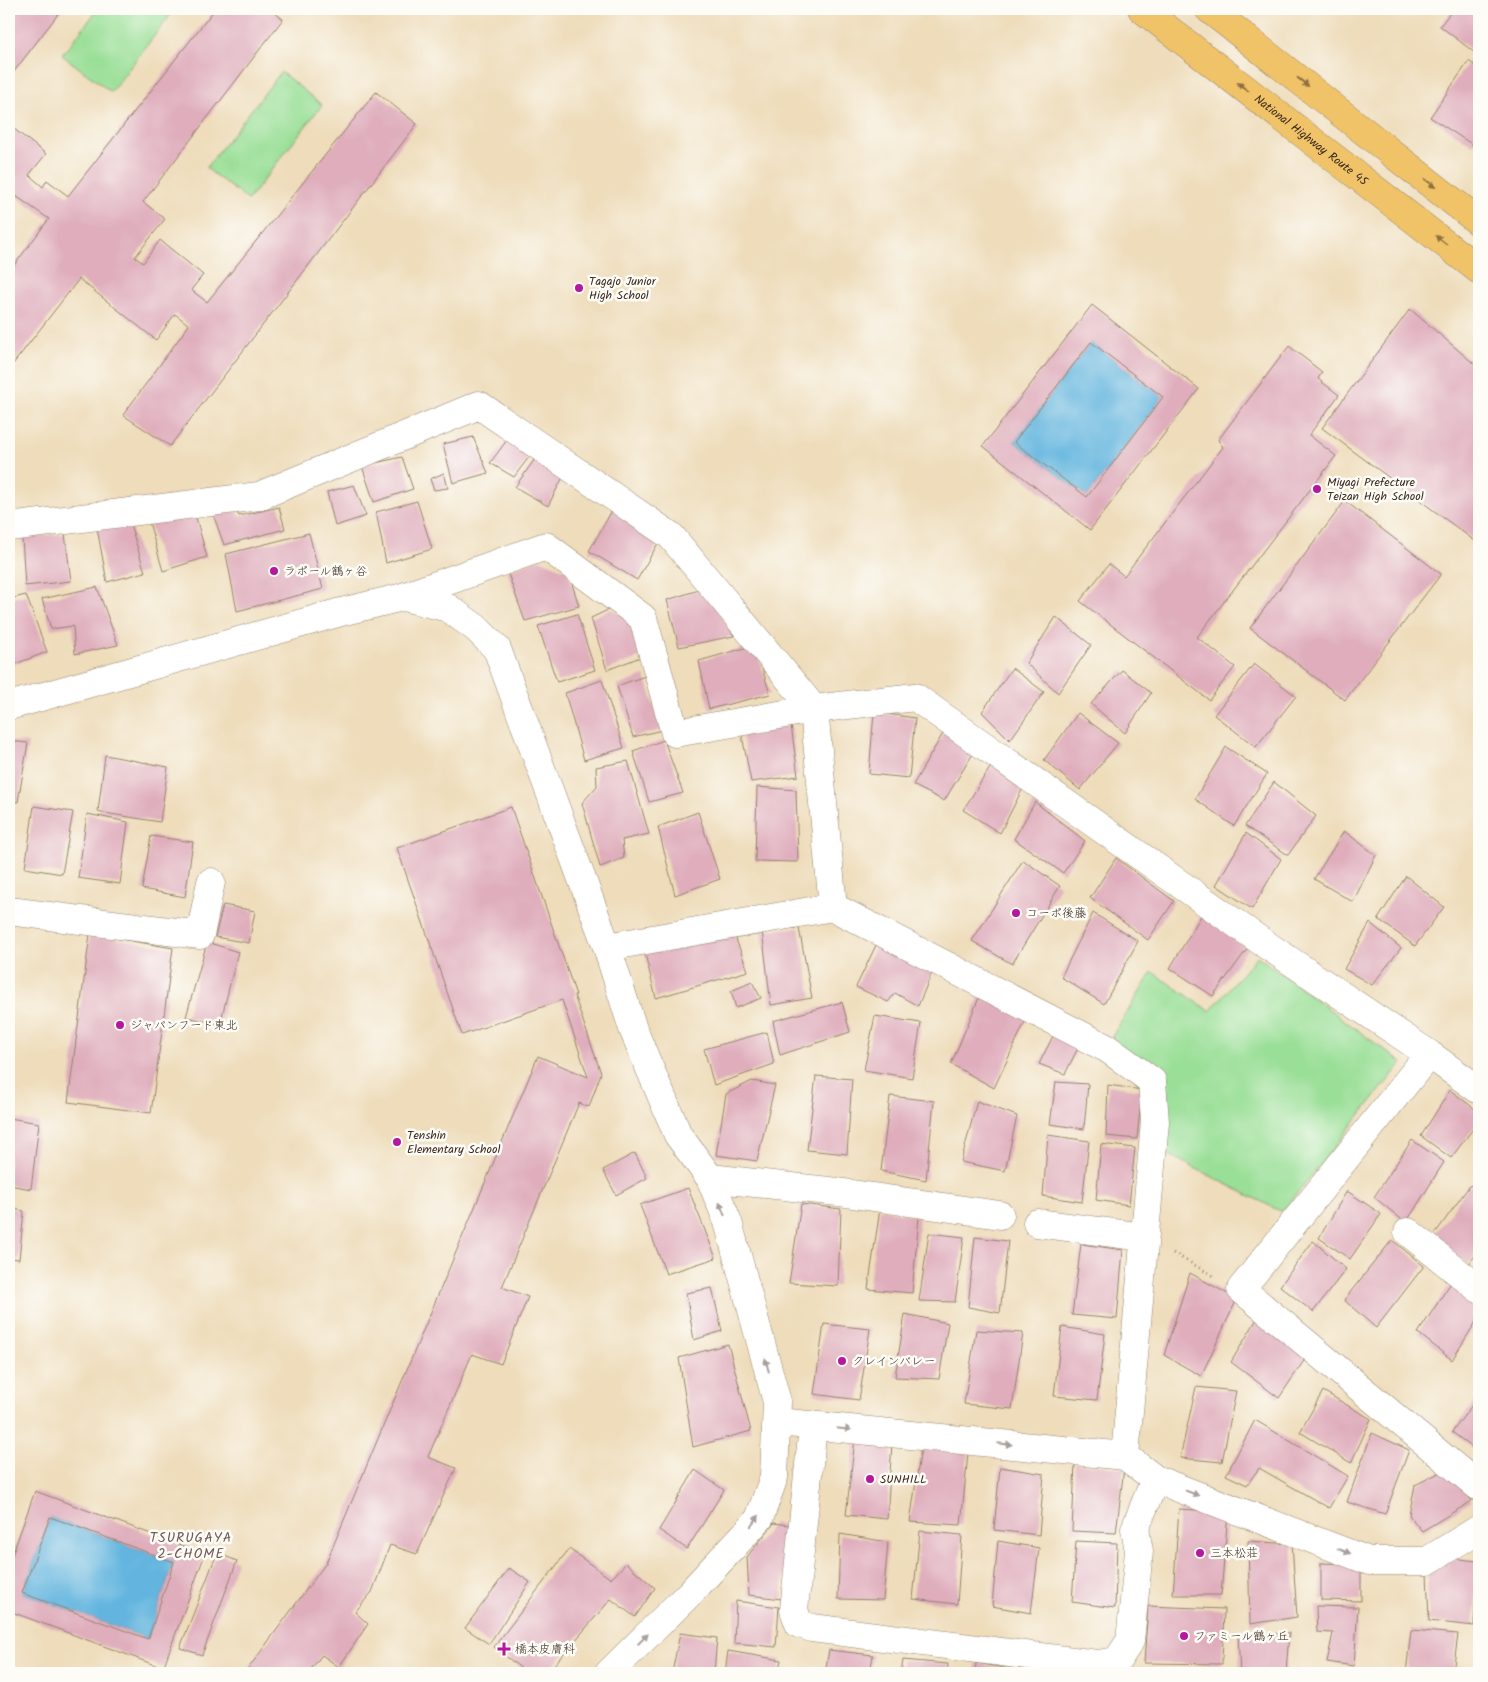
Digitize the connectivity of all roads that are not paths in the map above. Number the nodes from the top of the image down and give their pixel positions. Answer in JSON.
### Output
{"nodes":[{"id":1,"x":1142,"y":9,"type":"edge"},
{"id":2,"x":1209,"y":9,"type":"edge"},
{"id":3,"x":1479,"y":222,"type":"edge"},
{"id":4,"x":1479,"y":270,"type":"edge"},
{"id":5,"x":9,"y":527,"type":"edge"},
{"id":6,"x":403,"y":597,"type":"junction"},
{"id":7,"x":9,"y":706,"type":"edge"},
{"id":8,"x":814,"y":709,"type":"junction"},
{"id":9,"x":211,"y":882,"type":"dead end"},
{"id":10,"x":833,"y":907,"type":"junction"},
{"id":11,"x":9,"y":911,"type":"edge"},
{"id":12,"x":607,"y":947,"type":"junction"},
{"id":13,"x":1429,"y":1054,"type":"junction"},
{"id":14,"x":1479,"y":1090,"type":"edge"},
{"id":15,"x":710,"y":1178,"type":"junction"},
{"id":16,"x":1000,"y":1215,"type":"dead end"},
{"id":17,"x":1037,"y":1223,"type":"dead end"},
{"id":18,"x":1408,"y":1232,"type":"dead end"},
{"id":19,"x":1144,"y":1237,"type":"junction"},
{"id":20,"x":1479,"y":1289,"type":"edge"},
{"id":21,"x":778,"y":1422,"type":"junction"},
{"id":22,"x":813,"y":1426,"type":"junction"},
{"id":23,"x":1125,"y":1456,"type":"junction"},
{"id":24,"x":1155,"y":1479,"type":"junction"},
{"id":25,"x":1479,"y":1487,"type":"edge"},
{"id":26,"x":1479,"y":1529,"type":"edge"},
{"id":27,"x":609,"y":1673,"type":"edge"}],
"edges":[{"from":4,"to":1,"type":"highway","name":"National Highway Route 45","one_way":true},
{"from":2,"to":3,"type":"highway","one_way":true},
{"from":5,"to":8,"type":"street"},
{"from":6,"to":7,"type":"street"},
{"from":6,"to":8,"type":"street"},
{"from":6,"to":12,"type":"street"},
{"from":8,"to":10,"type":"street"},
{"from":8,"to":13,"type":"street"},
{"from":9,"to":11,"type":"street"},
{"from":10,"to":12,"type":"street"},
{"from":10,"to":19,"type":"street"},
{"from":12,"to":15,"type":"street"},
{"from":13,"to":14,"type":"street"},
{"from":13,"to":25,"type":"street"},
{"from":15,"to":16,"type":"street"},
{"from":21,"to":15,"type":"street","one_way":true},
{"from":17,"to":19,"type":"street"},
{"from":18,"to":20,"type":"street"},
{"from":19,"to":23,"type":"street"},
{"from":21,"to":22,"type":"street"},
{"from":27,"to":21,"type":"street","one_way":true},
{"from":22,"to":23,"type":"street","one_way":true},
{"from":22,"to":24,"type":"street"},
{"from":23,"to":24,"type":"street"},
{"from":24,"to":26,"type":"street","one_way":true}]}
